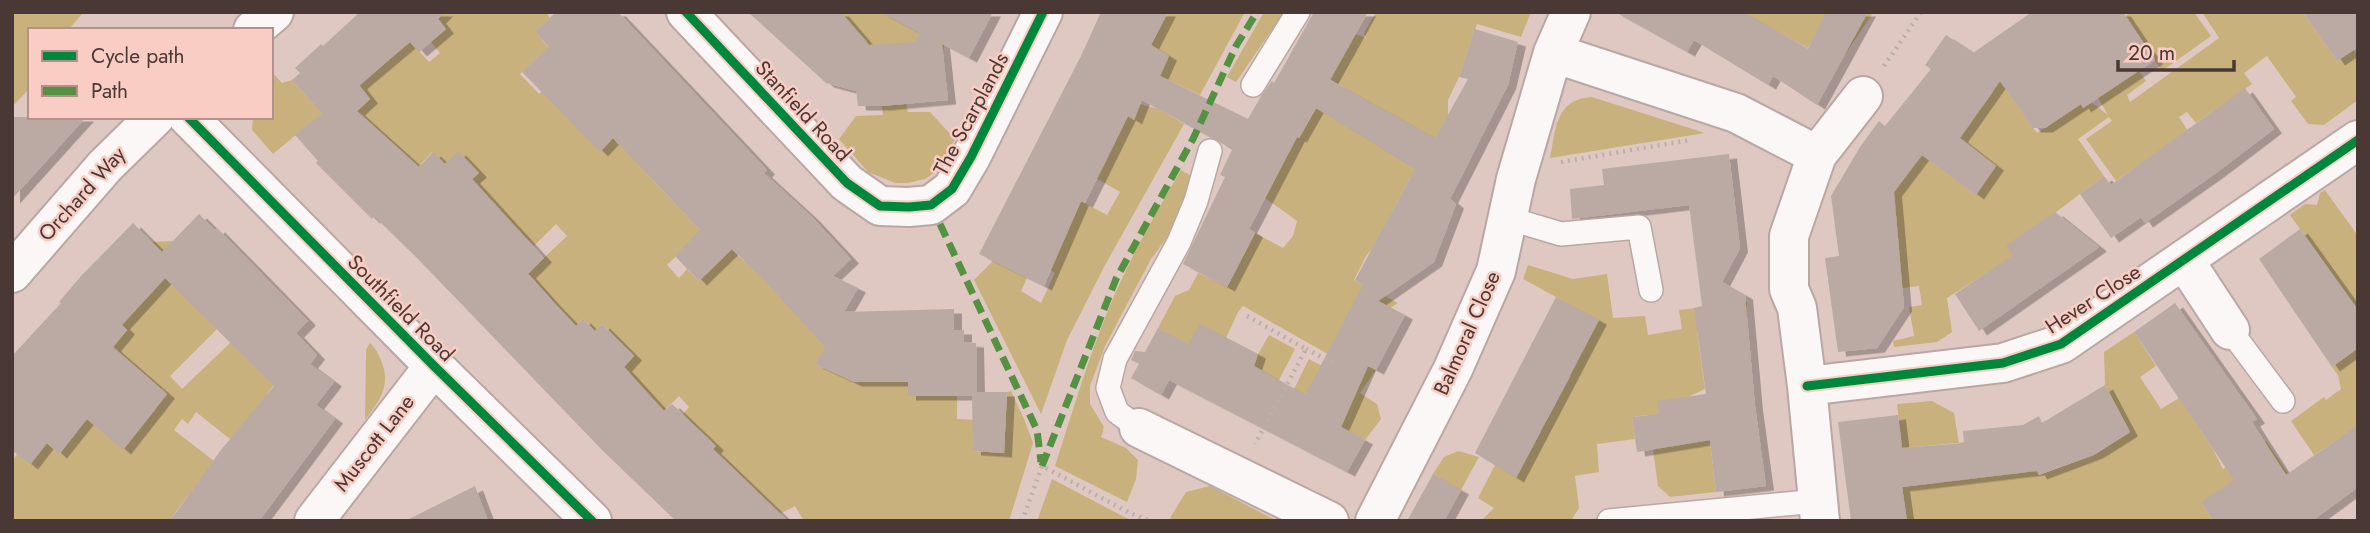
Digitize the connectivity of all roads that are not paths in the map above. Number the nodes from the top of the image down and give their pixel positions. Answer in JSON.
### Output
{"nodes":[{"id":1,"x":274,"y":12,"type":"edge"},
{"id":2,"x":686,"y":12,"type":"edge"},
{"id":3,"x":1043,"y":12,"type":"edge"},
{"id":4,"x":1298,"y":12,"type":"edge"},
{"id":5,"x":1570,"y":12,"type":"edge"},
{"id":6,"x":255,"y":28,"type":"edge"},
{"id":7,"x":1553,"y":53,"type":"junction"},
{"id":8,"x":1872,"y":83,"type":"road end"},
{"id":9,"x":1253,"y":85,"type":"dead end"},
{"id":10,"x":153,"y":119,"type":"edge"},
{"id":11,"x":190,"y":119,"type":"edge"},
{"id":12,"x":2358,"y":140,"type":"edge"},
{"id":13,"x":1210,"y":151,"type":"dead end"},
{"id":14,"x":1817,"y":155,"type":"junction"},
{"id":15,"x":909,"y":207,"type":"joint"},
{"id":16,"x":1507,"y":218,"type":"junction"},
{"id":17,"x":2184,"y":260,"type":"junction"},
{"id":18,"x":12,"y":273,"type":"edge"},
{"id":19,"x":1651,"y":290,"type":"dead end"},
{"id":20,"x":2230,"y":330,"type":"joint"},
{"id":21,"x":434,"y":366,"type":"junction"},
{"id":22,"x":1807,"y":386,"type":"junction"},
{"id":23,"x":2283,"y":401,"type":"dead end"},
{"id":24,"x":1139,"y":428,"type":"joint"},
{"id":25,"x":1818,"y":511,"type":"edge"},
{"id":26,"x":314,"y":521,"type":"edge"},
{"id":27,"x":592,"y":521,"type":"edge"},
{"id":28,"x":1329,"y":521,"type":"edge"},
{"id":29,"x":1375,"y":521,"type":"edge"},
{"id":30,"x":1609,"y":521,"type":"edge"}],
"edges":[{"from":1,"to":6,"type":"street"},
{"from":2,"to":15,"type":"street","name":"Stanfield Road"},
{"from":3,"to":15,"type":"street","name":"The Scarplands"},
{"from":4,"to":9,"type":"lane"},
{"from":5,"to":7,"type":"street","name":"Balmoral Close"},
{"from":7,"to":14,"type":"street"},
{"from":7,"to":16,"type":"street","name":"Balmoral Close"},
{"from":8,"to":14,"type":"street"},
{"from":10,"to":18,"type":"street","name":"Orchard Way"},
{"from":11,"to":21,"type":"street","name":"Southfield Road"},
{"from":12,"to":17,"type":"street","name":"Hever Close"},
{"from":13,"to":24,"type":"lane"},
{"from":14,"to":22,"type":"street"},
{"from":16,"to":19,"type":"lane"},
{"from":16,"to":29,"type":"street","name":"Balmoral Close"},
{"from":17,"to":20,"type":"street"},
{"from":17,"to":22,"type":"street","name":"Hever Close"},
{"from":20,"to":23,"type":"lane"},
{"from":21,"to":26,"type":"street","name":"Muscott Lane"},
{"from":21,"to":27,"type":"street","name":"Southfield Road"},
{"from":22,"to":25,"type":"street"},
{"from":24,"to":28,"type":"street"},
{"from":25,"to":30,"type":"lane"}]}
